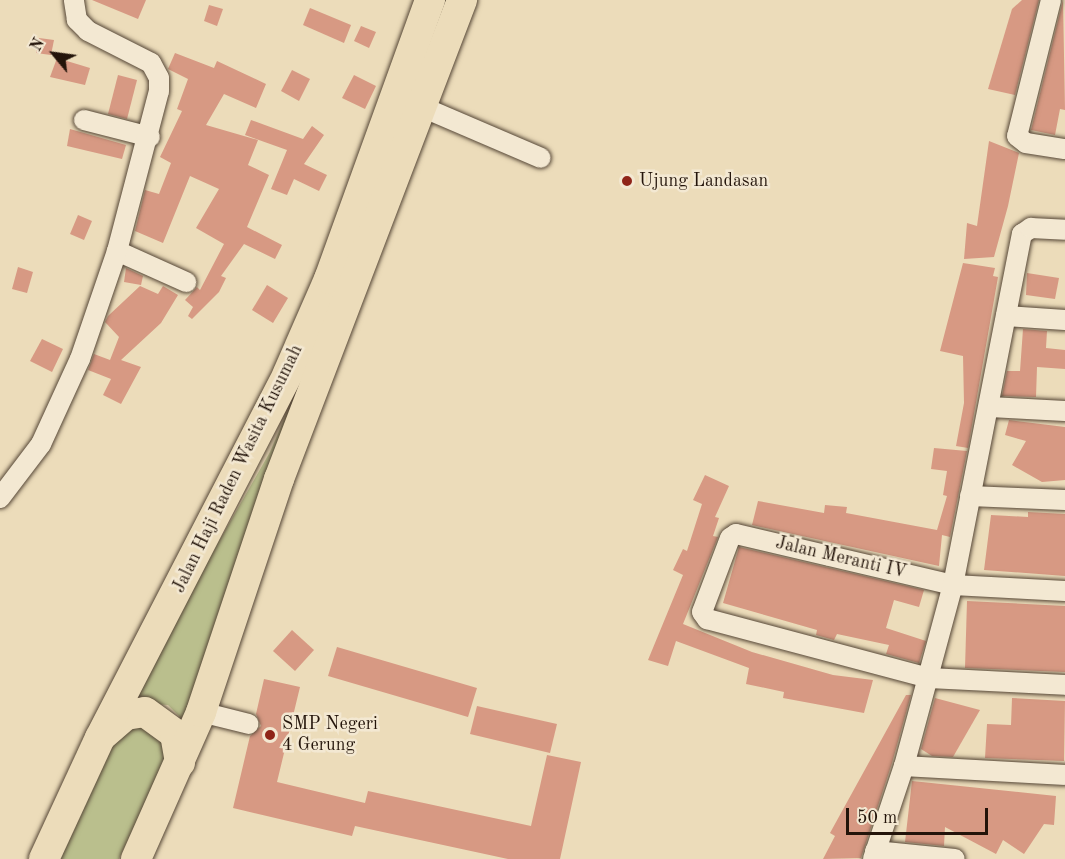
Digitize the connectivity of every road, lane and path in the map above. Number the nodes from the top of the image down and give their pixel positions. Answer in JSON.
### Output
{"nodes":[{"id":1,"x":74,"y":0,"type":"edge"},
{"id":2,"x":430,"y":0,"type":"edge"},
{"id":3,"x":462,"y":0,"type":"edge"},
{"id":4,"x":1051,"y":0,"type":"edge"},
{"id":5,"x":422,"y":107,"type":"junction"},
{"id":6,"x":84,"y":120,"type":"dead end"},
{"id":7,"x":150,"y":137,"type":"junction"},
{"id":8,"x":1065,"y":149,"type":"edge"},
{"id":9,"x":541,"y":158,"type":"dead end"},
{"id":10,"x":1065,"y":230,"type":"edge"},
{"id":11,"x":117,"y":251,"type":"junction"},
{"id":12,"x":186,"y":282,"type":"dead end"},
{"id":13,"x":1005,"y":316,"type":"junction"},
{"id":14,"x":1065,"y":320,"type":"edge"},
{"id":15,"x":990,"y":407,"type":"junction"},
{"id":16,"x":1065,"y":411,"type":"edge"},
{"id":17,"x":970,"y":495,"type":"junction"},
{"id":18,"x":0,"y":498,"type":"edge"},
{"id":19,"x":1065,"y":500,"type":"edge"},
{"id":20,"x":953,"y":585,"type":"junction"},
{"id":21,"x":1065,"y":591,"type":"edge"},
{"id":22,"x":929,"y":678,"type":"junction"},
{"id":23,"x":1065,"y":685,"type":"edge"},
{"id":24,"x":201,"y":712,"type":"junction"},
{"id":25,"x":249,"y":724,"type":"dead end"},
{"id":26,"x":100,"y":738,"type":"junction"},
{"id":27,"x":180,"y":763,"type":"junction"},
{"id":28,"x":904,"y":766,"type":"junction"},
{"id":29,"x":1065,"y":775,"type":"edge"},
{"id":30,"x":874,"y":855,"type":"edge"},
{"id":31,"x":44,"y":859,"type":"edge"},
{"id":32,"x":136,"y":859,"type":"edge"},
{"id":33,"x":955,"y":859,"type":"edge"}],
"edges":[{"from":1,"to":7,"type":"street"},
{"from":2,"to":26,"type":"highway","name":"Jalan Haji Raden Wasita Kusumah"},
{"from":3,"to":5,"type":"highway","name":"Jalan Haji Raden Wasita Kusumah"},
{"from":4,"to":8,"type":"street"},
{"from":5,"to":9,"type":"street"},
{"from":5,"to":24,"type":"highway","name":"Jalan Haji Raden Wasita Kusumah"},
{"from":6,"to":7,"type":"street"},
{"from":7,"to":11,"type":"street"},
{"from":10,"to":13,"type":"street"},
{"from":11,"to":12,"type":"street"},
{"from":11,"to":18,"type":"street"},
{"from":13,"to":14,"type":"street"},
{"from":13,"to":15,"type":"street"},
{"from":15,"to":16,"type":"street"},
{"from":15,"to":17,"type":"street"},
{"from":17,"to":19,"type":"street"},
{"from":17,"to":20,"type":"street"},
{"from":20,"to":21,"type":"street","name":"Jalan Meranti IV"},
{"from":20,"to":22,"type":"street"},
{"from":20,"to":22,"type":"street","name":"Jalan Meranti IV"},
{"from":22,"to":23,"type":"street"},
{"from":22,"to":28,"type":"street"},
{"from":24,"to":25,"type":"street"},
{"from":24,"to":27,"type":"highway","name":"Jalan Haji Raden Wasita Kusumah"},
{"from":26,"to":27,"type":"highway"},
{"from":26,"to":31,"type":"highway","name":"Jalan Haji Raden Wasita Kusumah"},
{"from":27,"to":32,"type":"highway","name":"Jalan Haji Raden Wasita Kusumah"},
{"from":28,"to":29,"type":"street"},
{"from":28,"to":30,"type":"street"},
{"from":30,"to":33,"type":"street"}]}
